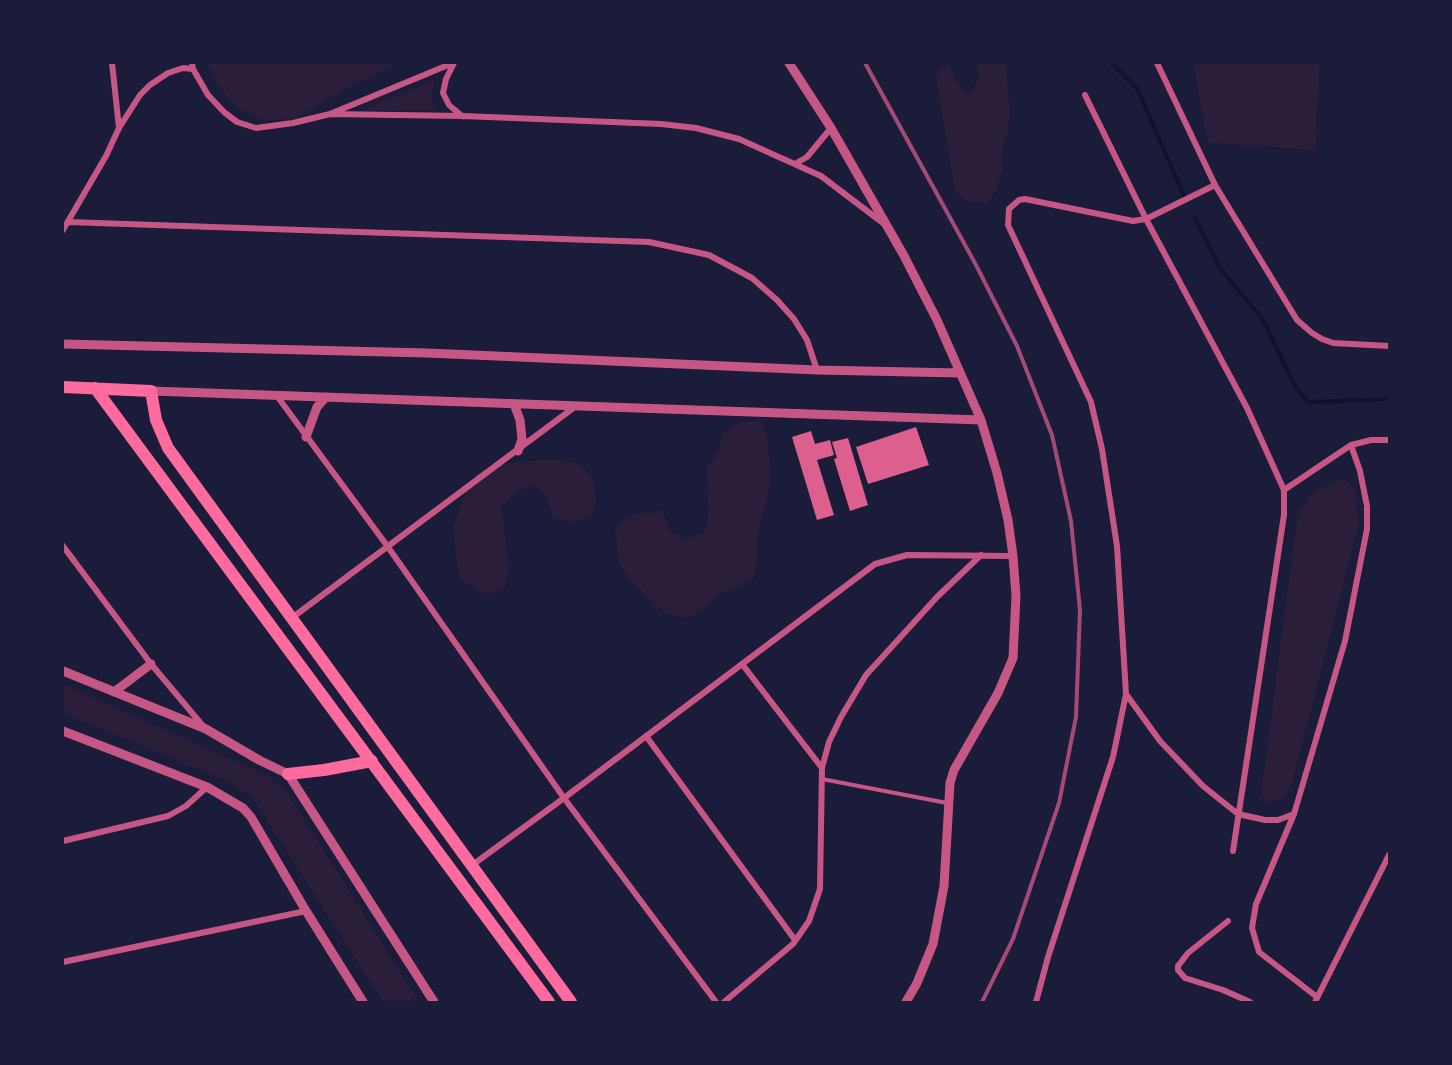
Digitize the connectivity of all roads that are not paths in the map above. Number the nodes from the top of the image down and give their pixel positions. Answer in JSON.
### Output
{"nodes":[{"id":1,"x":112,"y":63,"type":"edge"},
{"id":2,"x":454,"y":63,"type":"edge"},
{"id":3,"x":789,"y":63,"type":"edge"},
{"id":4,"x":1157,"y":63,"type":"edge"},
{"id":5,"x":192,"y":66,"type":"edge"},
{"id":6,"x":1085,"y":95,"type":"dead end"},
{"id":7,"x":330,"y":114,"type":"junction"},
{"id":8,"x":463,"y":116,"type":"junction"},
{"id":9,"x":119,"y":128,"type":"junction"},
{"id":10,"x":831,"y":128,"type":"junction"},
{"id":11,"x":795,"y":164,"type":"junction"},
{"id":12,"x":1215,"y":185,"type":"junction"},
{"id":13,"x":1146,"y":219,"type":"junction"},
{"id":14,"x":68,"y":222,"type":"junction"},
{"id":15,"x":886,"y":226,"type":"junction"},
{"id":16,"x":63,"y":230,"type":"edge"},
{"id":17,"x":63,"y":344,"type":"edge"},
{"id":18,"x":1389,"y":346,"type":"edge"},
{"id":19,"x":818,"y":370,"type":"junction"},
{"id":20,"x":960,"y":373,"type":"junction"},
{"id":21,"x":63,"y":387,"type":"edge"},
{"id":22,"x":95,"y":388,"type":"junction"},
{"id":23,"x":151,"y":391,"type":"junction"},
{"id":24,"x":277,"y":396,"type":"junction"},
{"id":25,"x":326,"y":397,"type":"junction"},
{"id":26,"x":514,"y":404,"type":"junction"},
{"id":27,"x":576,"y":406,"type":"junction"},
{"id":28,"x":981,"y":420,"type":"junction"},
{"id":29,"x":306,"y":437,"type":"junction"},
{"id":30,"x":1389,"y":440,"type":"edge"},
{"id":31,"x":1351,"y":445,"type":"junction"},
{"id":32,"x":518,"y":451,"type":"junction"},
{"id":33,"x":1284,"y":490,"type":"junction"},
{"id":34,"x":63,"y":546,"type":"edge"},
{"id":35,"x":388,"y":547,"type":"junction"},
{"id":36,"x":981,"y":555,"type":"junction"},
{"id":37,"x":1013,"y":556,"type":"junction"},
{"id":38,"x":293,"y":617,"type":"junction"},
{"id":39,"x":151,"y":664,"type":"junction"},
{"id":40,"x":742,"y":664,"type":"junction"},
{"id":41,"x":63,"y":671,"type":"edge"},
{"id":42,"x":114,"y":693,"type":"junction"},
{"id":43,"x":1126,"y":694,"type":"junction"},
{"id":44,"x":206,"y":729,"type":"junction"},
{"id":45,"x":63,"y":731,"type":"edge"},
{"id":46,"x":646,"y":736,"type":"junction"},
{"id":47,"x":372,"y":761,"type":"junction"},
{"id":48,"x":822,"y":768,"type":"junction"},
{"id":49,"x":288,"y":774,"type":"junction"},
{"id":50,"x":822,"y":779,"type":"junction"},
{"id":51,"x":207,"y":788,"type":"junction"},
{"id":52,"x":564,"y":798,"type":"junction"},
{"id":53,"x":948,"y":803,"type":"junction"},
{"id":54,"x":1238,"y":813,"type":"junction"},
{"id":55,"x":1294,"y":814,"type":"junction"},
{"id":56,"x":63,"y":841,"type":"edge"},
{"id":57,"x":1233,"y":851,"type":"dead end"},
{"id":58,"x":1389,"y":855,"type":"edge"},
{"id":59,"x":471,"y":866,"type":"junction"},
{"id":60,"x":306,"y":911,"type":"junction"},
{"id":61,"x":1228,"y":921,"type":"dead end"},
{"id":62,"x":795,"y":940,"type":"junction"},
{"id":63,"x":63,"y":962,"type":"edge"},
{"id":64,"x":1316,"y":999,"type":"edge"},
{"id":65,"x":363,"y":1002,"type":"edge"},
{"id":66,"x":434,"y":1002,"type":"edge"},
{"id":67,"x":549,"y":1002,"type":"edge"},
{"id":68,"x":571,"y":1002,"type":"edge"},
{"id":69,"x":716,"y":1002,"type":"edge"},
{"id":70,"x":724,"y":1002,"type":"edge"},
{"id":71,"x":906,"y":1002,"type":"edge"},
{"id":72,"x":1036,"y":1002,"type":"edge"},
{"id":73,"x":1250,"y":1002,"type":"edge"}],
"edges":[{"from":1,"to":9,"type":"street"},
{"from":2,"to":7,"type":"street"},
{"from":2,"to":8,"type":"street"},
{"from":3,"to":10,"type":"street"},
{"from":4,"to":12,"type":"street"},
{"from":5,"to":7,"type":"street"},
{"from":5,"to":9,"type":"street"},
{"from":6,"to":13,"type":"street"},
{"from":7,"to":8,"type":"street"},
{"from":8,"to":11,"type":"street"},
{"from":9,"to":14,"type":"street"},
{"from":10,"to":11,"type":"street"},
{"from":10,"to":15,"type":"street"},
{"from":11,"to":15,"type":"street"},
{"from":12,"to":13,"type":"street"},
{"from":12,"to":18,"type":"street"},
{"from":13,"to":33,"type":"street"},
{"from":13,"to":43,"type":"street"},
{"from":14,"to":16,"type":"street"},
{"from":14,"to":19,"type":"street"},
{"from":15,"to":20,"type":"street"},
{"from":17,"to":19,"type":"street"},
{"from":19,"to":20,"type":"street"},
{"from":20,"to":28,"type":"street"},
{"from":21,"to":22,"type":"main road"},
{"from":22,"to":23,"type":"main road"},
{"from":22,"to":47,"type":"main road"},
{"from":23,"to":24,"type":"street"},
{"from":23,"to":38,"type":"main road"},
{"from":24,"to":25,"type":"street"},
{"from":24,"to":29,"type":"street"},
{"from":25,"to":26,"type":"street"},
{"from":25,"to":29,"type":"street"},
{"from":26,"to":27,"type":"street"},
{"from":26,"to":32,"type":"street"},
{"from":27,"to":28,"type":"street"},
{"from":27,"to":32,"type":"street"},
{"from":28,"to":37,"type":"street"},
{"from":29,"to":35,"type":"street"},
{"from":30,"to":31,"type":"street"},
{"from":31,"to":33,"type":"street"},
{"from":31,"to":55,"type":"street"},
{"from":32,"to":35,"type":"street"},
{"from":33,"to":54,"type":"street"},
{"from":34,"to":39,"type":"street"},
{"from":35,"to":38,"type":"street"},
{"from":35,"to":52,"type":"street"},
{"from":36,"to":37,"type":"street"},
{"from":36,"to":40,"type":"street"},
{"from":36,"to":48,"type":"street"},
{"from":37,"to":53,"type":"street"},
{"from":38,"to":59,"type":"main road"},
{"from":39,"to":42,"type":"street"},
{"from":39,"to":44,"type":"street"},
{"from":40,"to":46,"type":"street"},
{"from":40,"to":48,"type":"street"},
{"from":41,"to":42,"type":"street"},
{"from":42,"to":44,"type":"street"},
{"from":43,"to":54,"type":"street"},
{"from":43,"to":72,"type":"street"},
{"from":44,"to":49,"type":"street"},
{"from":45,"to":51,"type":"street"},
{"from":46,"to":52,"type":"street"},
{"from":46,"to":62,"type":"street"},
{"from":47,"to":49,"type":"main road"},
{"from":47,"to":67,"type":"main road"},
{"from":48,"to":50,"type":"street"},
{"from":49,"to":66,"type":"street"},
{"from":50,"to":53,"type":"lane"},
{"from":50,"to":62,"type":"street"},
{"from":51,"to":56,"type":"street"},
{"from":51,"to":60,"type":"street"},
{"from":52,"to":59,"type":"street"},
{"from":52,"to":69,"type":"street"},
{"from":53,"to":71,"type":"street"},
{"from":54,"to":55,"type":"street"},
{"from":54,"to":57,"type":"street"},
{"from":55,"to":64,"type":"street"},
{"from":58,"to":64,"type":"street"},
{"from":59,"to":68,"type":"main road"},
{"from":60,"to":63,"type":"street"},
{"from":60,"to":65,"type":"street"},
{"from":61,"to":73,"type":"street"},
{"from":62,"to":70,"type":"street"}]}
